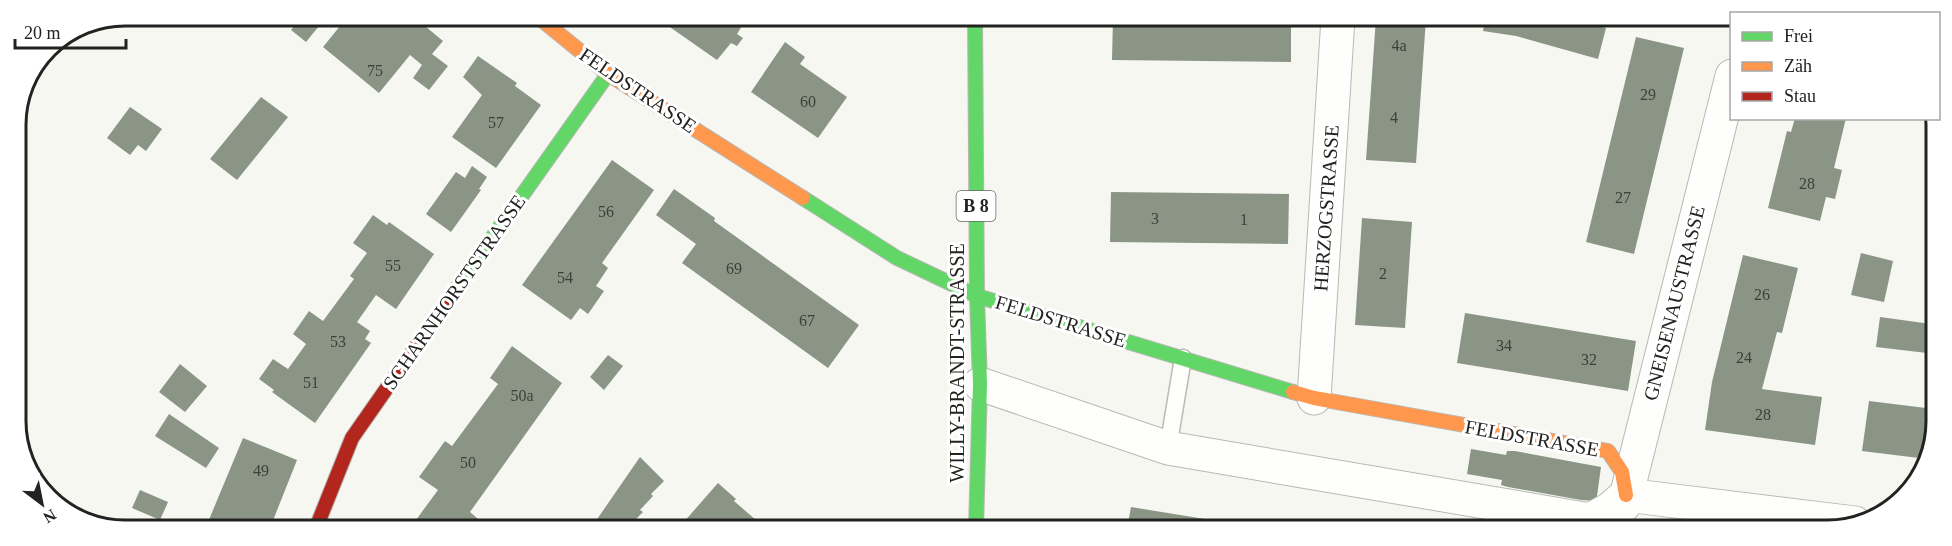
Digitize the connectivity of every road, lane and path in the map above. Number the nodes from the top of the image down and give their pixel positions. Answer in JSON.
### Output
{"nodes":[{"id":1,"x":549,"y":26,"type":"edge"},
{"id":2,"x":975,"y":26,"type":"edge"},
{"id":3,"x":1337,"y":26,"type":"edge"},
{"id":4,"x":608,"y":74,"type":"junction"},
{"id":5,"x":1730,"y":80,"type":"edge"},
{"id":6,"x":977,"y":296,"type":"junction"},
{"id":7,"x":1183,"y":358,"type":"junction"},
{"id":8,"x":980,"y":384,"type":"junction"},
{"id":9,"x":1314,"y":398,"type":"junction"},
{"id":10,"x":1168,"y":448,"type":"junction"},
{"id":11,"x":1626,"y":495,"type":"junction"},
{"id":12,"x":322,"y":520,"type":"edge"},
{"id":13,"x":976,"y":520,"type":"edge"},
{"id":14,"x":1620,"y":520,"type":"edge"},
{"id":15,"x":1830,"y":520,"type":"edge"}],
"edges":[{"from":1,"to":4,"type":"street","name":"FELDSTRASSE"},
{"from":2,"to":6,"type":"street","name":"WILLY-BRANDT-STRASSE","number":"B 8"},
{"from":3,"to":9,"type":"street","name":"HERZOGSTRASSE"},
{"from":4,"to":6,"type":"street","name":"FELDSTRASSE"},
{"from":4,"to":12,"type":"street","name":"SCHARNHORSTSTRASSE"},
{"from":5,"to":11,"type":"street","name":"GNEISENAUSTRASSE"},
{"from":6,"to":7,"type":"street","name":"FELDSTRASSE"},
{"from":6,"to":8,"type":"street","name":"WILLY-BRANDT-STRASSE","number":"B 8"},
{"from":7,"to":9,"type":"street","name":"FELDSTRASSE"},
{"from":7,"to":10,"type":"lane"},
{"from":8,"to":10,"type":"street"},
{"from":8,"to":13,"type":"street","name":"WILLY-BRANDT-STRASSE","number":"B 8"},
{"from":9,"to":11,"type":"street","name":"FELDSTRASSE"},
{"from":10,"to":11,"type":"street"},
{"from":11,"to":14,"type":"street","name":"GNEISENAUSTRASSE"},
{"from":11,"to":15,"type":"street"}]}
